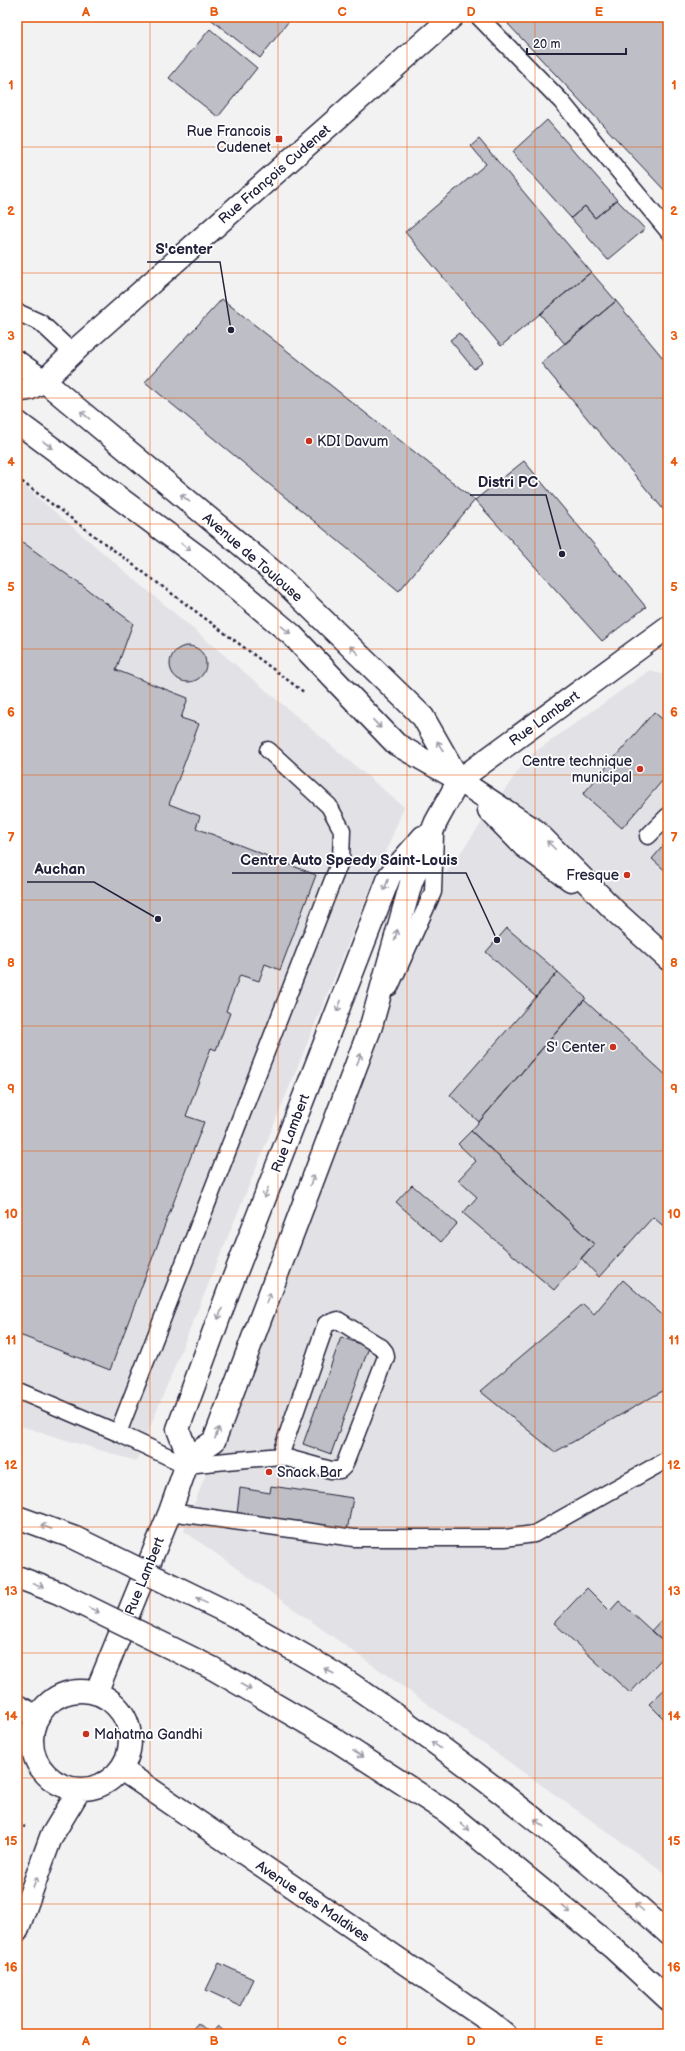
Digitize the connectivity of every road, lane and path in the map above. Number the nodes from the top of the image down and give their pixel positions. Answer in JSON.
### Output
{"nodes":[{"id":1,"x":452,"y":17,"type":"edge"},
{"id":2,"x":479,"y":17,"type":"edge"},
{"id":3,"x":668,"y":231,"type":"edge"},
{"id":4,"x":17,"y":312,"type":"edge"},
{"id":5,"x":73,"y":353,"type":"junction"},
{"id":6,"x":17,"y":362,"type":"edge"},
{"id":7,"x":44,"y":381,"type":"junction"},
{"id":8,"x":17,"y":391,"type":"edge"},
{"id":9,"x":17,"y":422,"type":"edge"},
{"id":10,"x":17,"y":478,"type":"edge"},
{"id":11,"x":666,"y":630,"type":"edge"},
{"id":12,"x":311,"y":699,"type":"dead end"},
{"id":13,"x":268,"y":750,"type":"dead end"},
{"id":14,"x":459,"y":780,"type":"junction"},
{"id":15,"x":668,"y":816,"type":"edge"},
{"id":16,"x":436,"y":822,"type":"junction"},
{"id":17,"x":648,"y":836,"type":"dead end"},
{"id":18,"x":668,"y":959,"type":"edge"},
{"id":19,"x":17,"y":1390,"type":"edge"},
{"id":20,"x":118,"y":1433,"type":"junction"},
{"id":21,"x":280,"y":1456,"type":"junction"},
{"id":22,"x":668,"y":1459,"type":"edge"},
{"id":23,"x":188,"y":1462,"type":"junction"},
{"id":24,"x":170,"y":1512,"type":"junction"},
{"id":25,"x":17,"y":1517,"type":"edge"},
{"id":26,"x":17,"y":1577,"type":"edge"},
{"id":27,"x":96,"y":1693,"type":"junction"},
{"id":28,"x":17,"y":1706,"type":"edge"},
{"id":29,"x":37,"y":1717,"type":"junction"},
{"id":30,"x":120,"y":1769,"type":"junction"},
{"id":31,"x":80,"y":1789,"type":"junction"},
{"id":32,"x":17,"y":1931,"type":"edge"},
{"id":33,"x":668,"y":1933,"type":"edge"},
{"id":34,"x":668,"y":1999,"type":"edge"},
{"id":35,"x":491,"y":2030,"type":"edge"}],
"edges":[{"from":1,"to":5,"type":"main road","name":"Rue François Cudenet"},
{"from":2,"to":3,"type":"lane"},
{"from":4,"to":5,"type":"lane"},
{"from":5,"to":7,"type":"main road","name":"Rue François Cudenet"},
{"from":6,"to":7,"type":"main road","name":"Avenue de Toulouse"},
{"from":7,"to":8,"type":"main road","name":"Rue François Cudenet"},
{"from":14,"to":7,"type":"main road","name":"Avenue de Toulouse","one_way":true},
{"from":9,"to":14,"type":"main road","name":"Avenue de Toulouse","one_way":true},
{"from":10,"to":12,"type":"path"},
{"from":11,"to":14,"type":"main road","name":"Rue Lambert"},
{"from":13,"to":20,"type":"lane"},
{"from":14,"to":16,"type":"main road","name":"Rue Lambert"},
{"from":14,"to":18,"type":"main road","name":"Avenue de Toulouse"},
{"from":15,"to":17,"type":"lane"},
{"from":23,"to":16,"type":"main road","name":"Rue Lambert","one_way":true},
{"from":16,"to":23,"type":"main road","name":"Rue Lambert","one_way":true},
{"from":19,"to":20,"type":"lane"},
{"from":20,"to":23,"type":"lane"},
{"from":21,"to":21,"type":"lane"},
{"from":21,"to":23,"type":"lane"},
{"from":22,"to":24,"type":"lane"},
{"from":23,"to":24,"type":"main road","name":"Rue Lambert"},
{"from":24,"to":27,"type":"main road","name":"Rue Lambert"},
{"from":33,"to":25,"type":"main road","one_way":true,"bridge":true},
{"from":26,"to":34,"type":"main road","one_way":true,"bridge":true},
{"from":27,"to":29,"type":"main road"},
{"from":27,"to":30,"type":"main road"},
{"from":28,"to":29,"type":"main road"},
{"from":29,"to":31,"type":"main road"},
{"from":30,"to":31,"type":"main road"},
{"from":30,"to":35,"type":"main road","name":"Avenue des Maldives"},
{"from":32,"to":31,"type":"main road","one_way":true}]}
